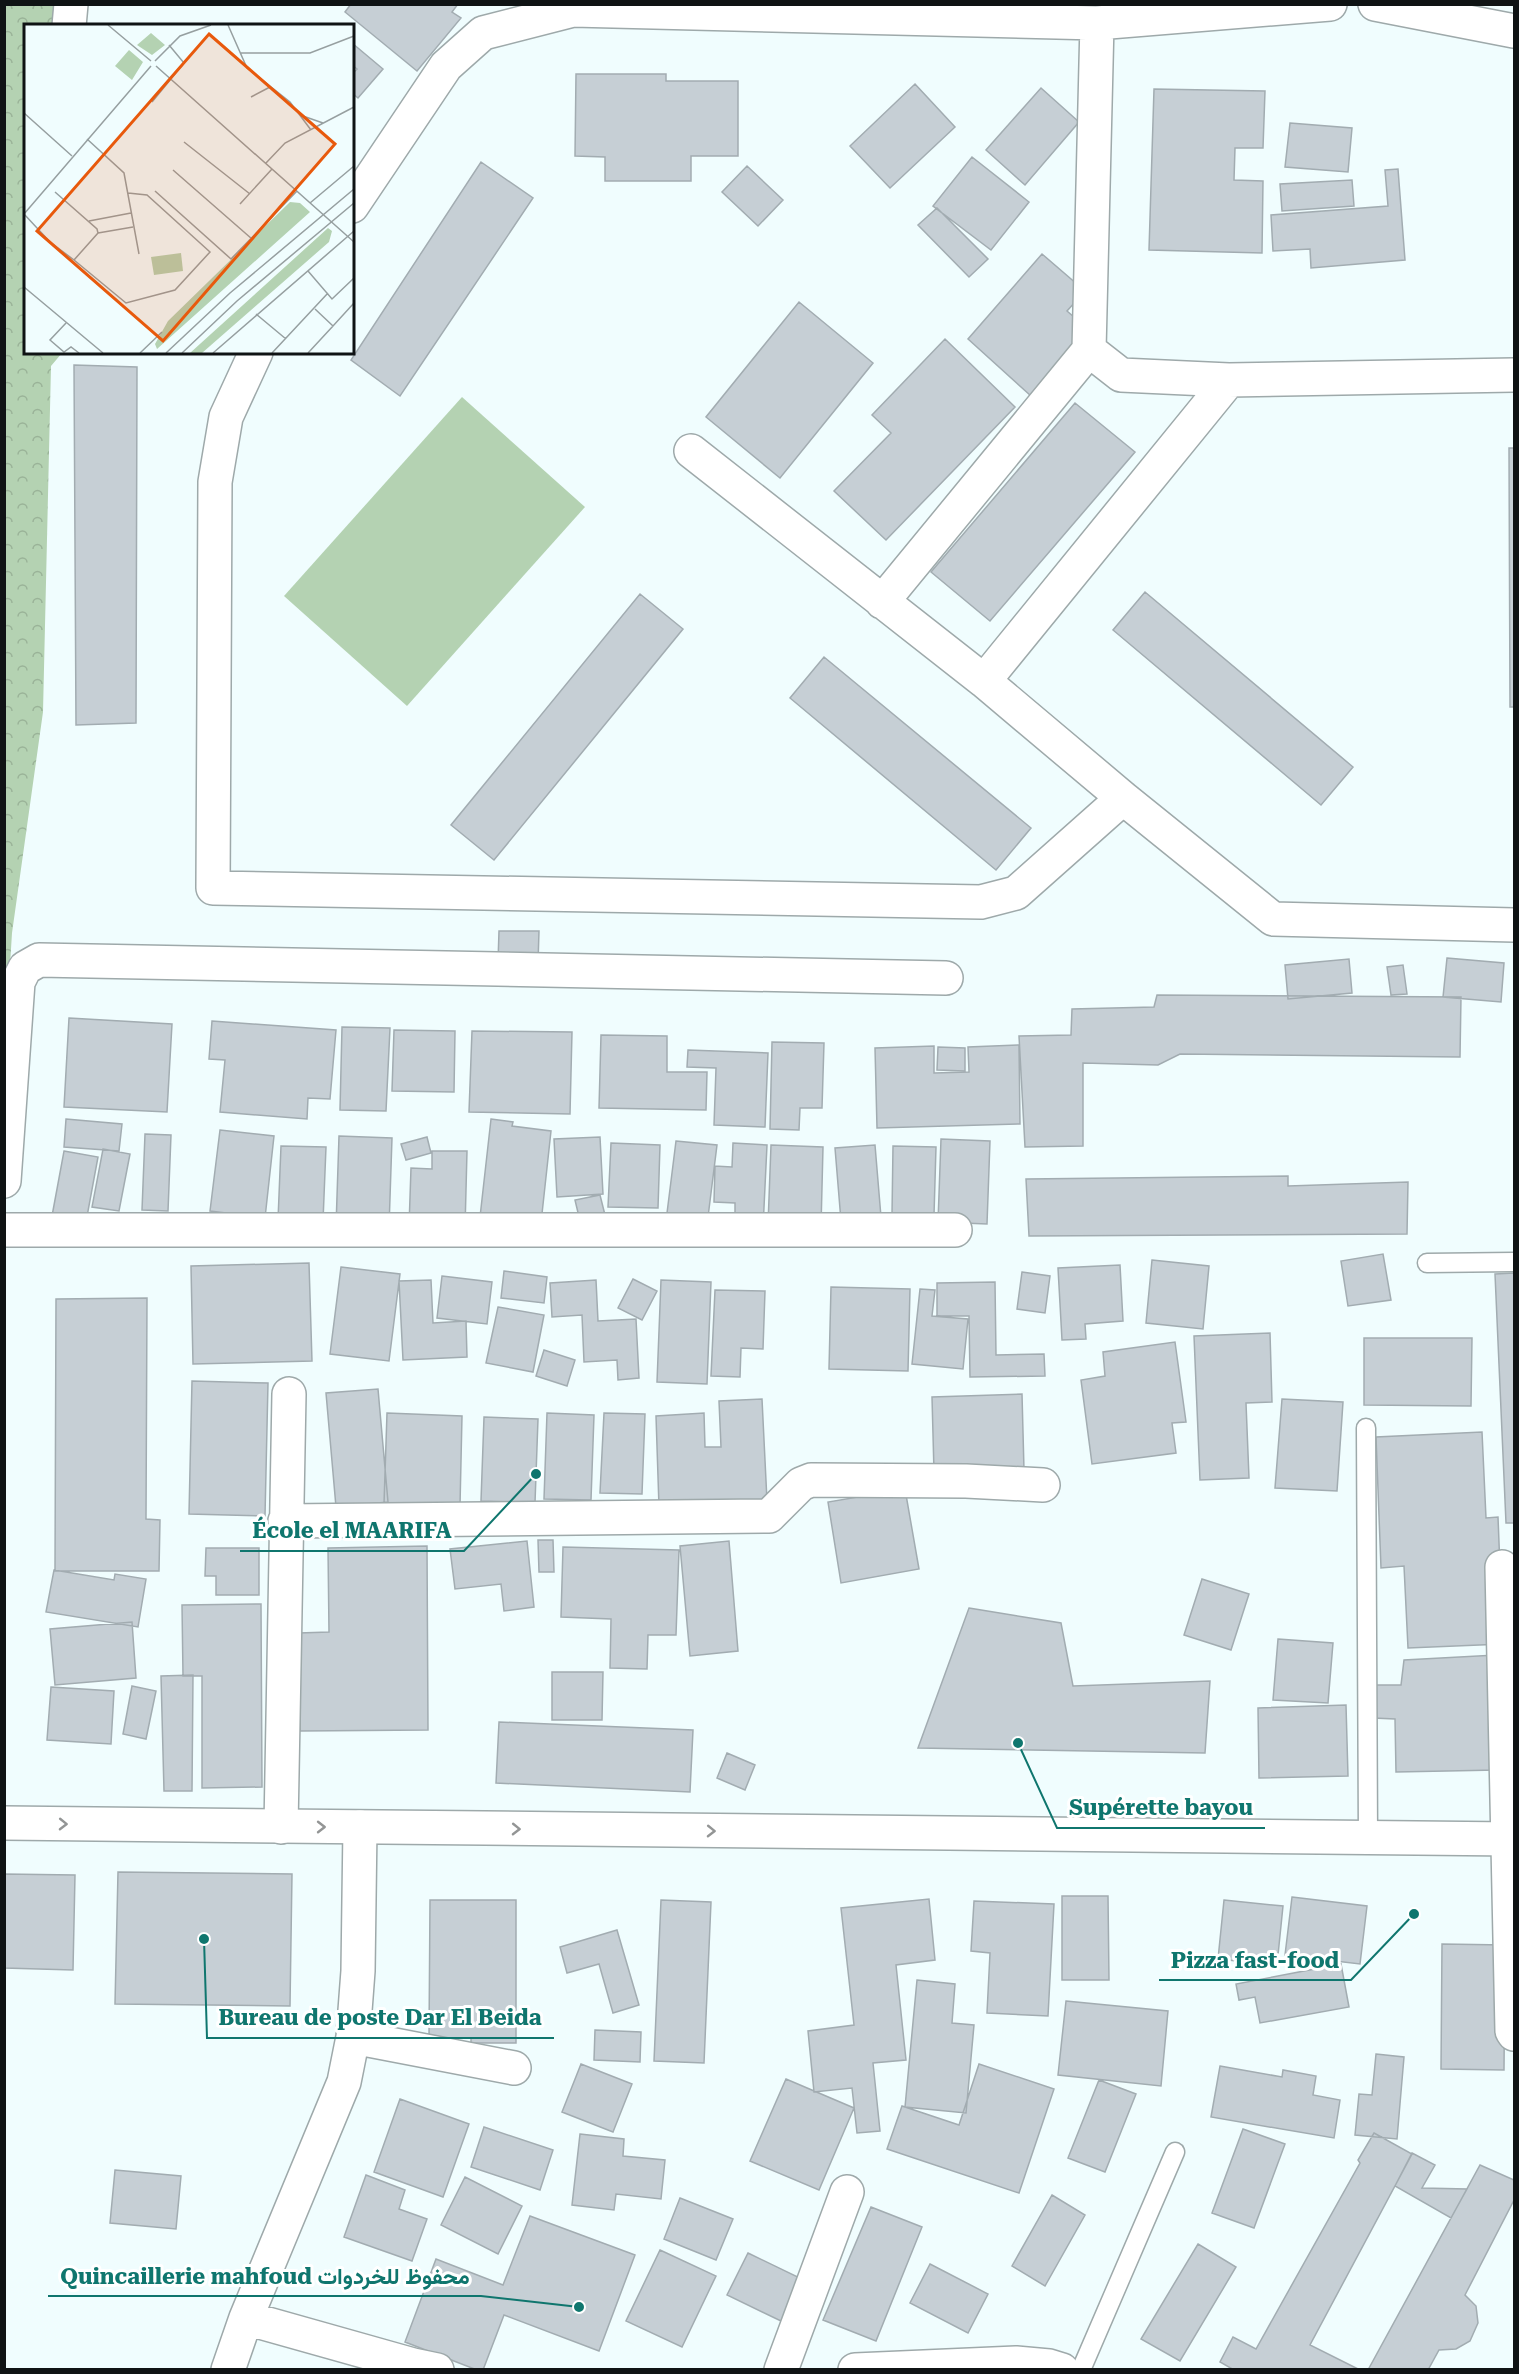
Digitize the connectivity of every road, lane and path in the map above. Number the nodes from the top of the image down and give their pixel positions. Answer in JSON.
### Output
{"nodes":[{"id":1,"x":71,"y":4,"type":"edge"},
{"id":2,"x":1330,"y":4,"type":"edge"},
{"id":3,"x":1375,"y":4,"type":"edge"},
{"id":4,"x":1097,"y":23,"type":"junction"},
{"id":5,"x":69,"y":24,"type":"edge"},
{"id":6,"x":1515,"y":31,"type":"edge"},
{"id":7,"x":354,"y":203,"type":"edge"},
{"id":8,"x":1089,"y":350,"type":"junction"},
{"id":9,"x":255,"y":354,"type":"edge"},
{"id":10,"x":1515,"y":375,"type":"edge"},
{"id":11,"x":1229,"y":380,"type":"junction"},
{"id":12,"x":691,"y":451,"type":"dead end"},
{"id":13,"x":882,"y":602,"type":"junction"},
{"id":14,"x":984,"y":681,"type":"junction"},
{"id":15,"x":1123,"y":798,"type":"junction"},
{"id":16,"x":1515,"y":925,"type":"edge"},
{"id":17,"x":946,"y":978,"type":"dead end"},
{"id":18,"x":4,"y":1181,"type":"edge"},
{"id":19,"x":4,"y":1230,"type":"edge"},
{"id":20,"x":955,"y":1230,"type":"dead end"},
{"id":21,"x":1515,"y":1262,"type":"edge"},
{"id":22,"x":1427,"y":1263,"type":"dead end"},
{"id":23,"x":289,"y":1394,"type":"dead end"},
{"id":24,"x":1365,"y":1428,"type":"dead end"},
{"id":25,"x":1043,"y":1485,"type":"dead end"},
{"id":26,"x":285,"y":1521,"type":"junction"},
{"id":27,"x":1503,"y":1567,"type":"dead end"},
{"id":28,"x":4,"y":1823,"type":"edge"},
{"id":29,"x":281,"y":1827,"type":"junction"},
{"id":30,"x":360,"y":1827,"type":"junction"},
{"id":31,"x":1368,"y":1837,"type":"junction"},
{"id":32,"x":1511,"y":1839,"type":"edge"},
{"id":33,"x":1515,"y":2034,"type":"edge"},
{"id":34,"x":352,"y":2037,"type":"junction"},
{"id":35,"x":514,"y":2068,"type":"dead end"},
{"id":36,"x":1175,"y":2152,"type":"dead end"},
{"id":37,"x":847,"y":2192,"type":"dead end"},
{"id":38,"x":246,"y":2318,"type":"junction"},
{"id":39,"x":417,"y":2368,"type":"edge"},
{"id":40,"x":228,"y":2370,"type":"edge"},
{"id":41,"x":781,"y":2370,"type":"edge"},
{"id":42,"x":855,"y":2370,"type":"edge"},
{"id":43,"x":1062,"y":2370,"type":"edge"},
{"id":44,"x":1081,"y":2370,"type":"edge"}],
"edges":[{"from":1,"to":5,"type":"street"},
{"from":2,"to":4,"type":"street"},
{"from":3,"to":6,"type":"street"},
{"from":4,"to":7,"type":"street"},
{"from":4,"to":8,"type":"street"},
{"from":8,"to":11,"type":"street"},
{"from":8,"to":13,"type":"street"},
{"from":9,"to":15,"type":"street"},
{"from":10,"to":11,"type":"street"},
{"from":11,"to":14,"type":"street"},
{"from":12,"to":13,"type":"street"},
{"from":13,"to":14,"type":"street"},
{"from":14,"to":15,"type":"street"},
{"from":15,"to":16,"type":"street"},
{"from":17,"to":18,"type":"street"},
{"from":19,"to":20,"type":"street"},
{"from":21,"to":22,"type":"lane"},
{"from":23,"to":26,"type":"street"},
{"from":24,"to":31,"type":"lane"},
{"from":25,"to":26,"type":"street"},
{"from":26,"to":29,"type":"street"},
{"from":27,"to":32,"type":"street"},
{"from":28,"to":29,"type":"street","one_way":true},
{"from":29,"to":30,"type":"street","one_way":true},
{"from":30,"to":31,"type":"street","one_way":true},
{"from":30,"to":34,"type":"street"},
{"from":31,"to":32,"type":"street"},
{"from":32,"to":33,"type":"street"},
{"from":34,"to":35,"type":"street"},
{"from":34,"to":38,"type":"street"},
{"from":36,"to":44,"type":"lane"},
{"from":37,"to":41,"type":"street"},
{"from":38,"to":39,"type":"street"},
{"from":38,"to":40,"type":"street"},
{"from":42,"to":43,"type":"street"}]}
